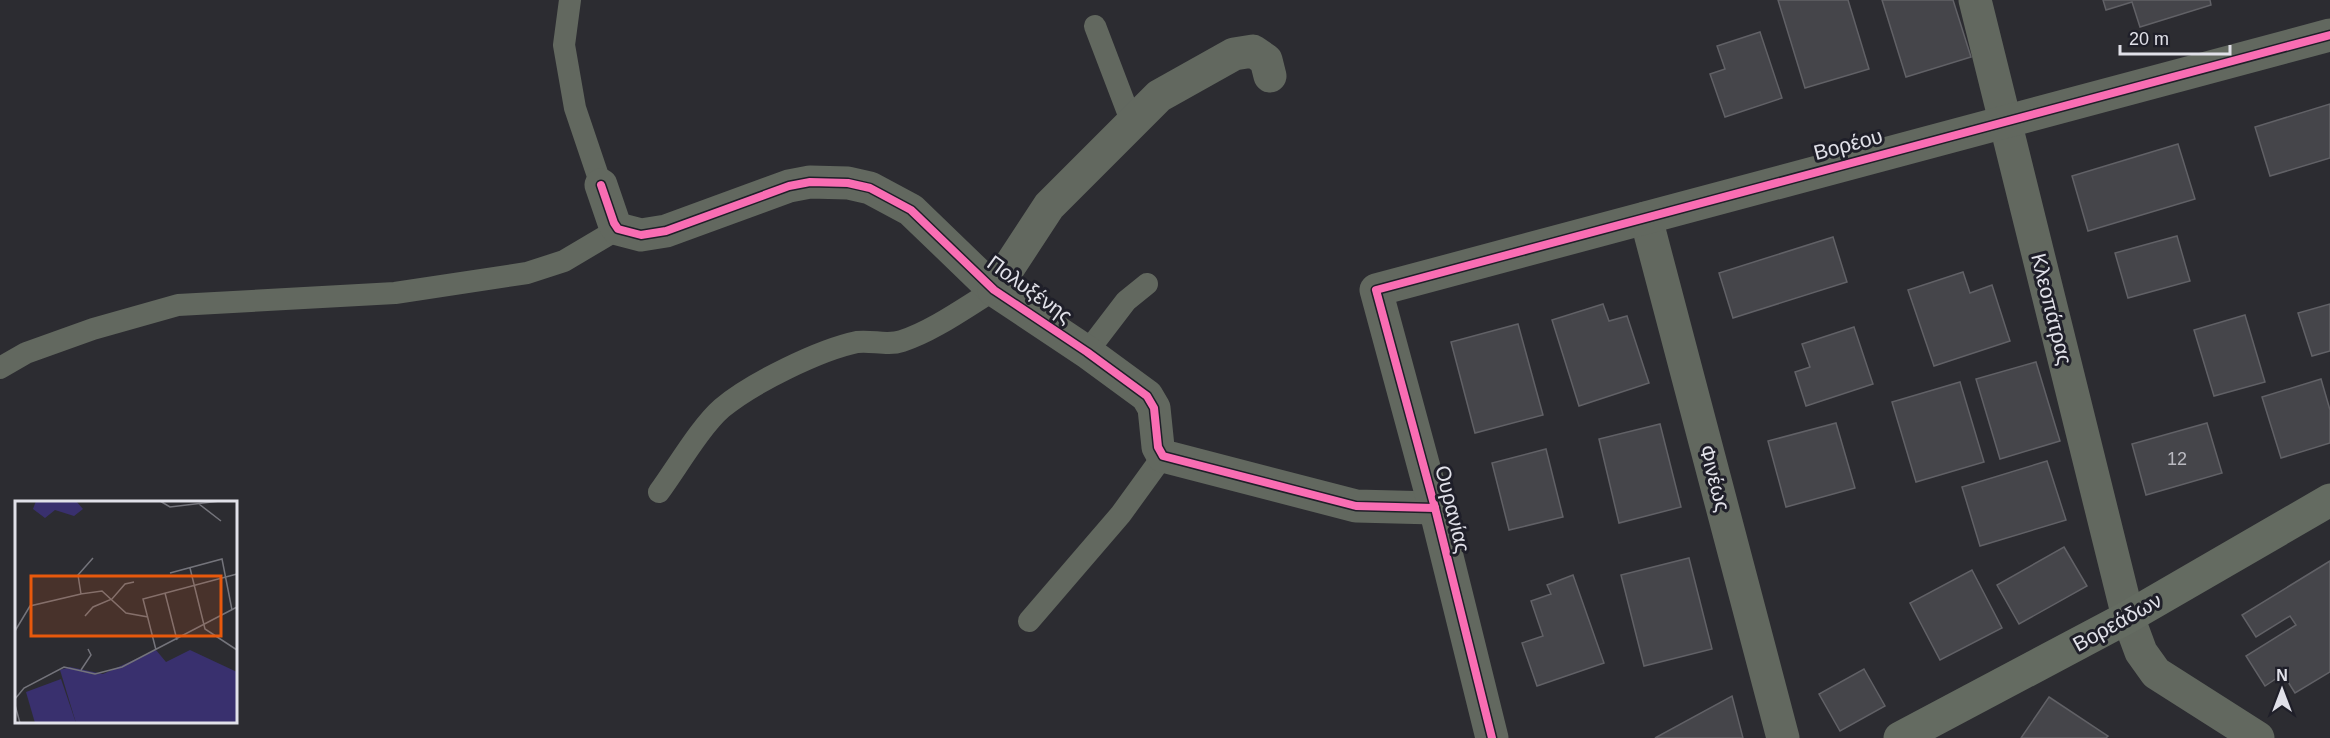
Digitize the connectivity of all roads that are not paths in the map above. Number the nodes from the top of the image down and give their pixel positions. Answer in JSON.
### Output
{"nodes":[{"id":1,"x":570,"y":0,"type":"edge"},
{"id":2,"x":1975,"y":0,"type":"edge"},
{"id":3,"x":1095,"y":26,"type":"dead end"},
{"id":4,"x":2330,"y":35,"type":"edge"},
{"id":5,"x":1269,"y":76,"type":"dead end"},
{"id":6,"x":2005,"y":120,"type":"junction"},
{"id":7,"x":1132,"y":123,"type":"junction"},
{"id":8,"x":601,"y":185,"type":"joint"},
{"id":9,"x":1646,"y":218,"type":"junction"},
{"id":10,"x":618,"y":229,"type":"junction"},
{"id":11,"x":1147,"y":284,"type":"dead end"},
{"id":12,"x":994,"y":290,"type":"junction"},
{"id":13,"x":1376,"y":290,"type":"joint"},
{"id":14,"x":1087,"y":352,"type":"junction"},
{"id":15,"x":0,"y":368,"type":"edge"},
{"id":16,"x":1163,"y":456,"type":"junction"},
{"id":17,"x":659,"y":492,"type":"dead end"},
{"id":18,"x":2330,"y":500,"type":"edge"},
{"id":19,"x":1435,"y":508,"type":"junction"},
{"id":20,"x":2128,"y":617,"type":"junction"},
{"id":21,"x":1029,"y":621,"type":"dead end"},
{"id":22,"x":1491,"y":738,"type":"edge"},
{"id":23,"x":1783,"y":738,"type":"edge"},
{"id":24,"x":1900,"y":738,"type":"edge"},
{"id":25,"x":2258,"y":738,"type":"edge"}],
"edges":[{"from":1,"to":8,"type":"lane"},
{"from":2,"to":6,"type":"street","name":"Κλεοπάτρας"},
{"from":3,"to":7,"type":"lane"},
{"from":4,"to":6,"type":"street","name":"Βορέου"},
{"from":5,"to":7,"type":"street"},
{"from":6,"to":9,"type":"street","name":"Βορέου"},
{"from":6,"to":20,"type":"street","name":"Κλεοπάτρας"},
{"from":7,"to":12,"type":"street"},
{"from":8,"to":10,"type":"street"},
{"from":9,"to":13,"type":"street","name":"Βορέου"},
{"from":9,"to":23,"type":"street","name":"Φινέως"},
{"from":10,"to":12,"type":"street","name":"Πολυξένης"},
{"from":10,"to":15,"type":"lane"},
{"from":11,"to":14,"type":"lane"},
{"from":12,"to":14,"type":"street","name":"Πολυξένης"},
{"from":12,"to":17,"type":"lane"},
{"from":13,"to":19,"type":"street","name":"Ουρανίας"},
{"from":14,"to":16,"type":"street","name":"Πολυξένης"},
{"from":16,"to":19,"type":"street"},
{"from":16,"to":21,"type":"lane"},
{"from":18,"to":20,"type":"street","name":"Βορεάδων"},
{"from":19,"to":22,"type":"street","name":"Ουρανίας"},
{"from":20,"to":24,"type":"street","name":"Βορεάδων"},
{"from":20,"to":25,"type":"street","name":"Κλεοπάτρας"}]}
